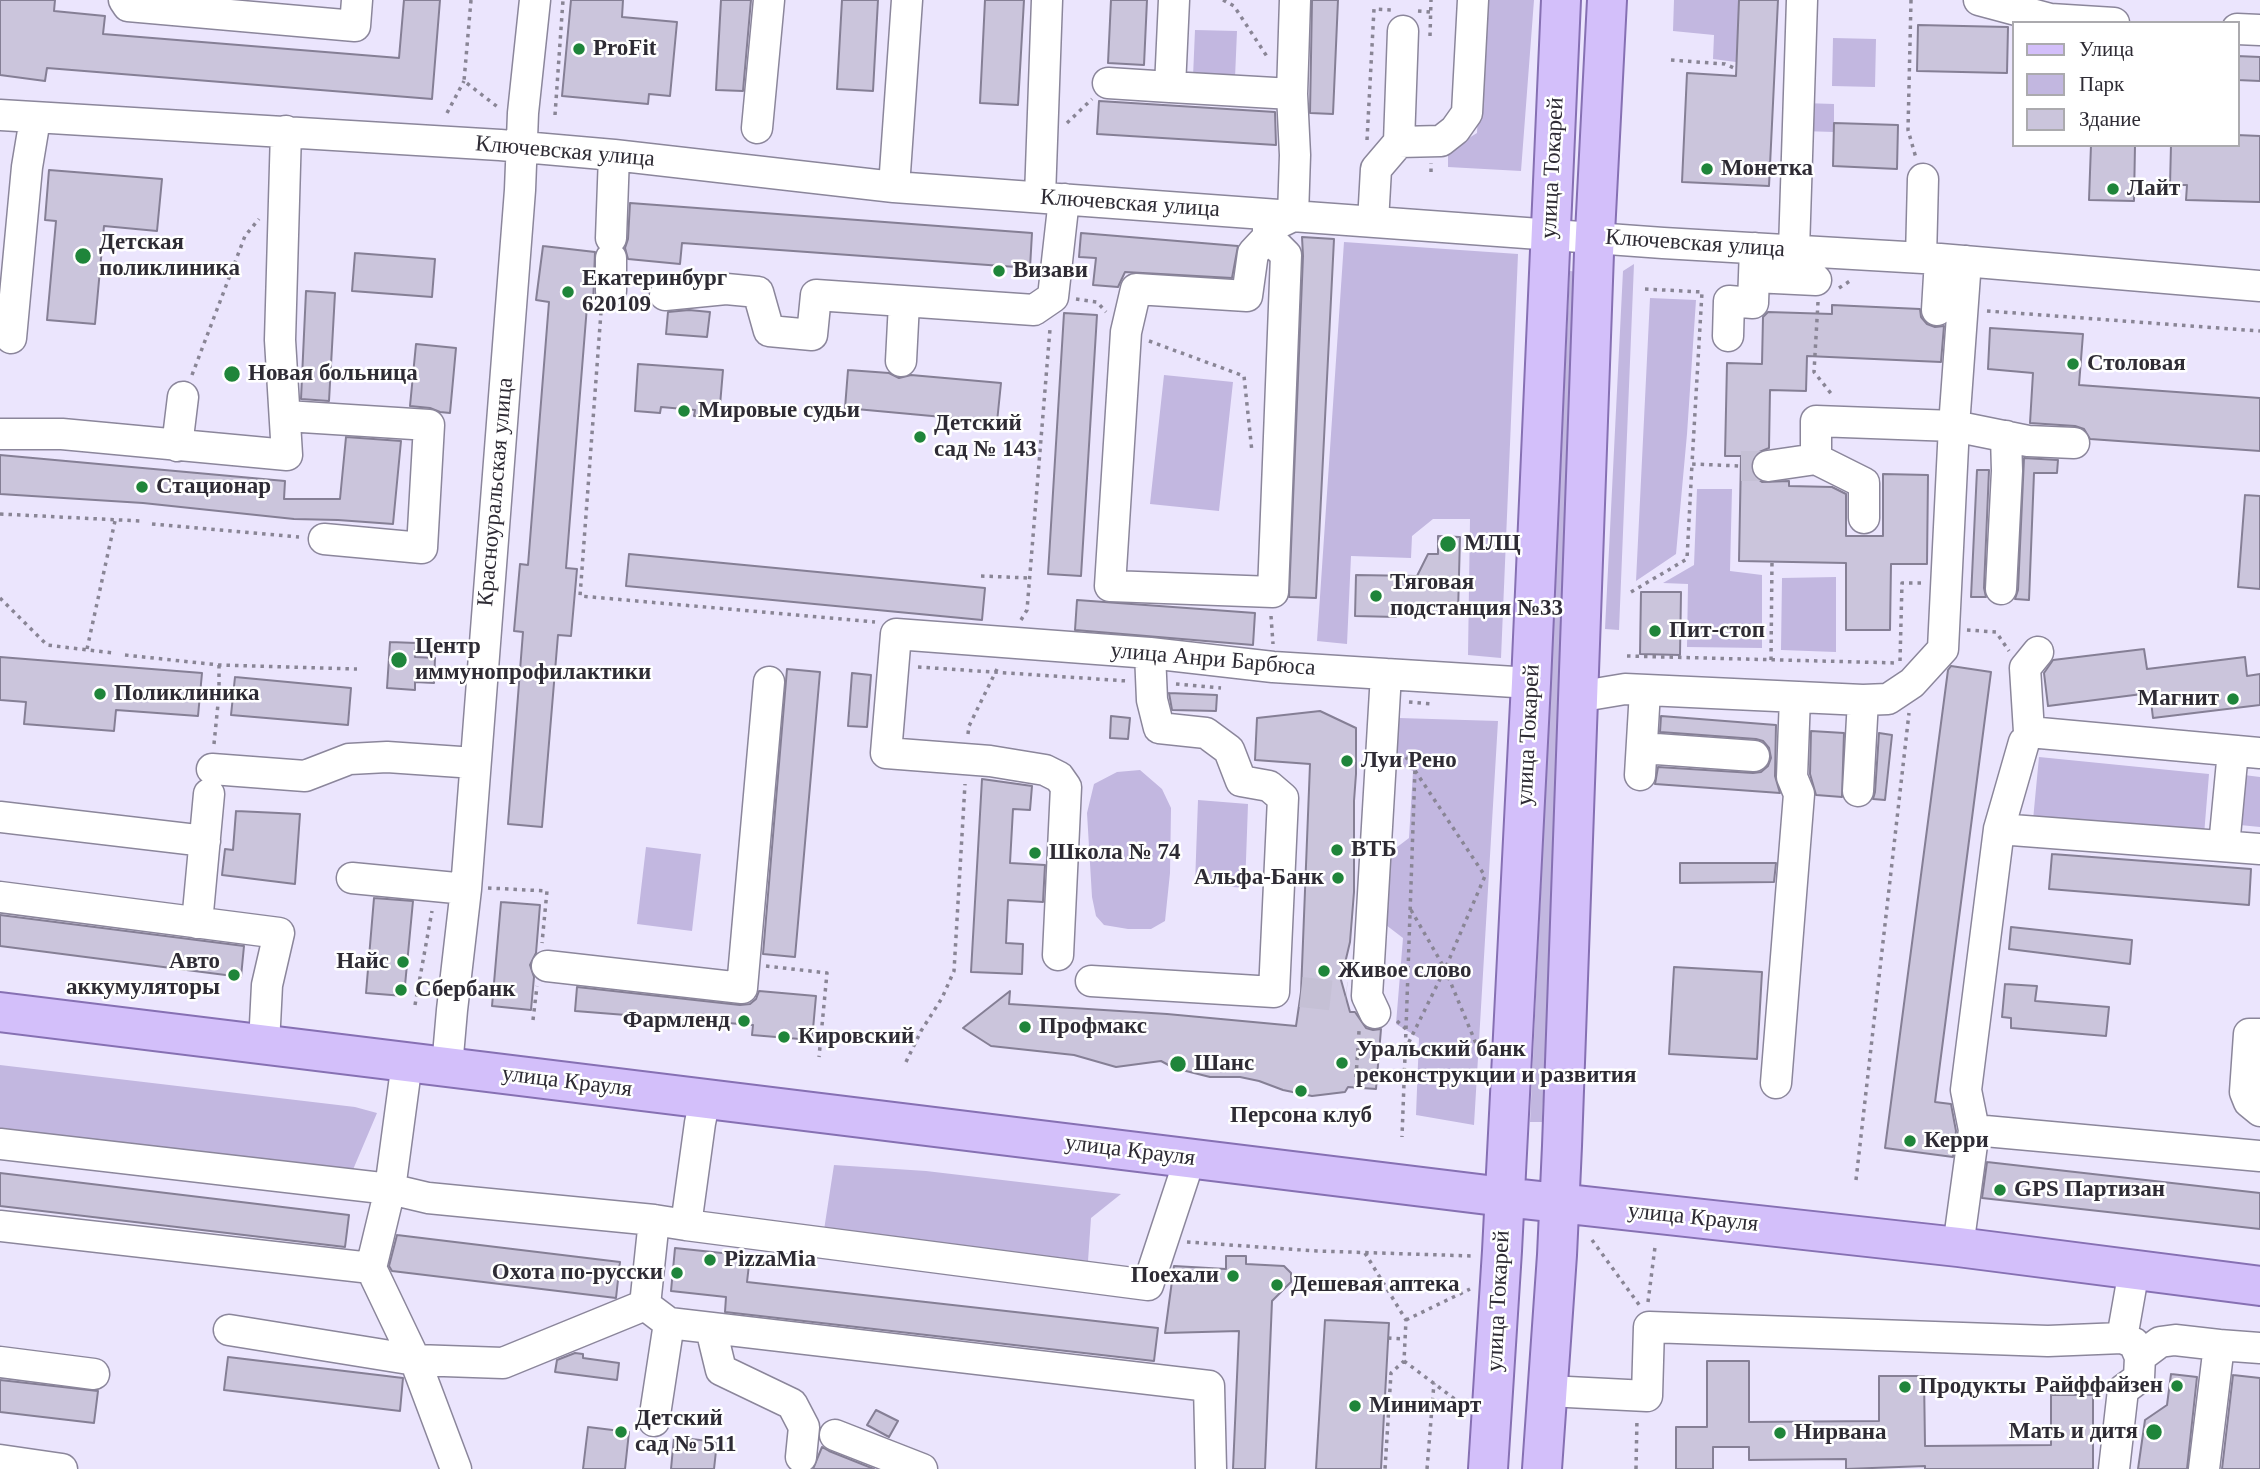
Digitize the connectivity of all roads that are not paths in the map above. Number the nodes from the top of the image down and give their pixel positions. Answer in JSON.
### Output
{"nodes":[{"id":1,"x":124,"y":0,"type":"edge"},
{"id":2,"x":357,"y":0,"type":"edge"},
{"id":3,"x":535,"y":0,"type":"edge"},
{"id":4,"x":769,"y":0,"type":"edge"},
{"id":5,"x":907,"y":0,"type":"edge"},
{"id":6,"x":1047,"y":0,"type":"edge"},
{"id":7,"x":1174,"y":0,"type":"edge"},
{"id":8,"x":1295,"y":0,"type":"edge"},
{"id":9,"x":1474,"y":0,"type":"edge"},
{"id":10,"x":1561,"y":0,"type":"edge"},
{"id":11,"x":1607,"y":0,"type":"edge"},
{"id":12,"x":1802,"y":0,"type":"edge"},
{"id":13,"x":1979,"y":0,"type":"edge"},
{"id":14,"x":179,"y":5,"type":"edge"},
{"id":15,"x":2082,"y":21,"type":"edge"},
{"id":16,"x":2239,"y":29,"type":"edge"},
{"id":17,"x":2260,"y":30,"type":"edge"},
{"id":18,"x":1403,"y":31,"type":"dead end"},
{"id":19,"x":1108,"y":83,"type":"road end"},
{"id":20,"x":1170,"y":87,"type":"junction"},
{"id":21,"x":1292,"y":94,"type":"junction"},
{"id":22,"x":0,"y":115,"type":"edge"},
{"id":23,"x":35,"y":119,"type":"junction"},
{"id":24,"x":757,"y":128,"type":"dead end"},
{"id":25,"x":286,"y":131,"type":"junction"},
{"id":26,"x":1398,"y":142,"type":"junction"},
{"id":27,"x":521,"y":146,"type":"junction"},
{"id":28,"x":614,"y":155,"type":"junction"},
{"id":29,"x":1923,"y":179,"type":"road end"},
{"id":30,"x":894,"y":187,"type":"junction"},
{"id":31,"x":1052,"y":198,"type":"junction"},
{"id":32,"x":1293,"y":216,"type":"junction"},
{"id":33,"x":1373,"y":222,"type":"junction"},
{"id":34,"x":10,"y":232,"type":"edge"},
{"id":35,"x":1550,"y":234,"type":"junction"},
{"id":36,"x":1268,"y":237,"type":"junction"},
{"id":37,"x":1594,"y":237,"type":"junction"},
{"id":38,"x":1794,"y":250,"type":"junction"},
{"id":39,"x":1943,"y":259,"type":"junction"},
{"id":40,"x":1755,"y":263,"type":"junction"},
{"id":41,"x":2260,"y":286,"type":"edge"},
{"id":42,"x":1824,"y":290,"type":"road end"},
{"id":43,"x":611,"y":291,"type":"road end"},
{"id":44,"x":665,"y":295,"type":"dead end"},
{"id":45,"x":904,"y":303,"type":"junction"},
{"id":46,"x":1937,"y":310,"type":"dead end"},
{"id":47,"x":1728,"y":336,"type":"dead end"},
{"id":48,"x":11,"y":338,"type":"dead end"},
{"id":49,"x":901,"y":361,"type":"dead end"},
{"id":50,"x":183,"y":397,"type":"road end"},
{"id":51,"x":286,"y":416,"type":"junction"},
{"id":52,"x":1954,"y":426,"type":"junction"},
{"id":53,"x":0,"y":434,"type":"edge"},
{"id":54,"x":2006,"y":436,"type":"junction"},
{"id":55,"x":2074,"y":443,"type":"dead end"},
{"id":56,"x":177,"y":446,"type":"junction"},
{"id":57,"x":1816,"y":459,"type":"junction"},
{"id":58,"x":1755,"y":466,"type":"tunnel mouth"},
{"id":59,"x":1864,"y":518,"type":"dead end"},
{"id":60,"x":324,"y":539,"type":"road end"},
{"id":61,"x":2001,"y":589,"type":"dead end"},
{"id":62,"x":1150,"y":653,"type":"junction"},
{"id":63,"x":2026,"y":655,"type":"road end"},
{"id":64,"x":1386,"y":674,"type":"junction"},
{"id":65,"x":769,"y":682,"type":"dead end"},
{"id":66,"x":1531,"y":683,"type":"junction"},
{"id":67,"x":1645,"y":691,"type":"junction"},
{"id":68,"x":1577,"y":697,"type":"junction"},
{"id":69,"x":1795,"y":697,"type":"junction"},
{"id":70,"x":1863,"y":700,"type":"junction"},
{"id":71,"x":2026,"y":737,"type":"junction"},
{"id":72,"x":2246,"y":752,"type":"edge"},
{"id":73,"x":1754,"y":756,"type":"dead end"},
{"id":74,"x":475,"y":763,"type":"junction"},
{"id":75,"x":1858,"y":791,"type":"dead end"},
{"id":76,"x":0,"y":817,"type":"edge"},
{"id":77,"x":1999,"y":829,"type":"junction"},
{"id":78,"x":205,"y":841,"type":"junction"},
{"id":79,"x":2224,"y":846,"type":"junction"},
{"id":80,"x":2260,"y":849,"type":"edge"},
{"id":81,"x":352,"y":878,"type":"dead end"},
{"id":82,"x":475,"y":888,"type":"junction"},
{"id":83,"x":0,"y":897,"type":"edge"},
{"id":84,"x":197,"y":923,"type":"junction"},
{"id":85,"x":1058,"y":955,"type":"dead end"},
{"id":86,"x":542,"y":964,"type":"road end"},
{"id":87,"x":1091,"y":981,"type":"dead end"},
{"id":88,"x":1365,"y":1002,"type":"road end"},
{"id":89,"x":0,"y":1012,"type":"edge"},
{"id":90,"x":2260,"y":1034,"type":"edge"},
{"id":91,"x":264,"y":1044,"type":"junction"},
{"id":92,"x":407,"y":1062,"type":"junction"},
{"id":93,"x":447,"y":1067,"type":"junction"},
{"id":94,"x":1776,"y":1083,"type":"dead end"},
{"id":95,"x":705,"y":1099,"type":"junction"},
{"id":96,"x":2260,"y":1111,"type":"edge"},
{"id":97,"x":1974,"y":1130,"type":"junction"},
{"id":98,"x":0,"y":1144,"type":"edge"},
{"id":99,"x":2260,"y":1155,"type":"edge"},
{"id":100,"x":1190,"y":1158,"type":"junction"},
{"id":101,"x":390,"y":1189,"type":"junction"},
{"id":102,"x":1504,"y":1197,"type":"junction"},
{"id":103,"x":1559,"y":1203,"type":"junction"},
{"id":104,"x":654,"y":1220,"type":"junction"},
{"id":105,"x":686,"y":1224,"type":"junction"},
{"id":106,"x":0,"y":1226,"type":"edge"},
{"id":107,"x":1958,"y":1248,"type":"junction"},
{"id":108,"x":371,"y":1268,"type":"junction"},
{"id":109,"x":2134,"y":1270,"type":"junction"},
{"id":110,"x":2260,"y":1286,"type":"edge"},
{"id":111,"x":645,"y":1305,"type":"junction"},
{"id":112,"x":669,"y":1323,"type":"junction"},
{"id":113,"x":711,"y":1329,"type":"junction"},
{"id":114,"x":229,"y":1330,"type":"dead end"},
{"id":115,"x":2219,"y":1345,"type":"junction"},
{"id":116,"x":2131,"y":1347,"type":"junction"},
{"id":117,"x":2260,"y":1348,"type":"edge"},
{"id":118,"x":415,"y":1360,"type":"junction"},
{"id":119,"x":0,"y":1362,"type":"edge"},
{"id":120,"x":94,"y":1374,"type":"dead end"},
{"id":121,"x":1548,"y":1391,"type":"junction"},
{"id":122,"x":654,"y":1421,"type":"dead end"},
{"id":123,"x":835,"y":1435,"type":"dead end"},
{"id":124,"x":801,"y":1457,"type":"dead end"},
{"id":125,"x":0,"y":1460,"type":"edge"},
{"id":126,"x":62,"y":1469,"type":"edge"},
{"id":127,"x":456,"y":1469,"type":"edge"},
{"id":128,"x":922,"y":1469,"type":"edge"},
{"id":129,"x":1211,"y":1469,"type":"edge"},
{"id":130,"x":1488,"y":1469,"type":"edge"},
{"id":131,"x":1542,"y":1469,"type":"edge"},
{"id":132,"x":2114,"y":1469,"type":"edge"},
{"id":133,"x":2204,"y":1469,"type":"edge"}],
"edges":[{"from":1,"to":14,"type":"street"},
{"from":2,"to":14,"type":"street"},
{"from":3,"to":27,"type":"street","name":"Красноуральская улица"},
{"from":4,"to":24,"type":"street"},
{"from":5,"to":30,"type":"street"},
{"from":6,"to":31,"type":"street"},
{"from":7,"to":20,"type":"street"},
{"from":8,"to":21,"type":"street"},
{"from":9,"to":26,"type":"street"},
{"from":10,"to":35,"type":"main road","name":"улица Токарей"},
{"from":11,"to":37,"type":"main road","name":"улица Токарей"},
{"from":12,"to":38,"type":"street"},
{"from":13,"to":15,"type":"street"},
{"from":16,"to":17,"type":"street"},
{"from":18,"to":26,"type":"street"},
{"from":19,"to":20,"type":"street"},
{"from":20,"to":21,"type":"street"},
{"from":21,"to":32,"type":"street"},
{"from":22,"to":23,"type":"street","name":"Ключевская улица"},
{"from":23,"to":25,"type":"street","name":"Ключевская улица"},
{"from":23,"to":34,"type":"street"},
{"from":25,"to":27,"type":"street","name":"Ключевская улица"},
{"from":25,"to":51,"type":"street"},
{"from":26,"to":33,"type":"street"},
{"from":27,"to":28,"type":"street","name":"Ключевская улица"},
{"from":27,"to":74,"type":"street","name":"Красноуральская улица"},
{"from":28,"to":30,"type":"street","name":"Ключевская улица"},
{"from":28,"to":43,"type":"street"},
{"from":29,"to":39,"type":"street"},
{"from":30,"to":31,"type":"street","name":"Ключевская улица"},
{"from":31,"to":32,"type":"street","name":"Ключевская улица"},
{"from":31,"to":45,"type":"street"},
{"from":32,"to":33,"type":"street","name":"Ключевская улица"},
{"from":32,"to":36,"type":"street"},
{"from":33,"to":35,"type":"street","name":"Ключевская улица"},
{"from":34,"to":48,"type":"street"},
{"from":35,"to":37,"type":"street","name":"Ключевская улица"},
{"from":35,"to":66,"type":"main road","name":"улица Токарей"},
{"from":36,"to":36,"type":"street"},
{"from":37,"to":40,"type":"street","name":"Ключевская улица"},
{"from":37,"to":68,"type":"main road","name":"улица Токарей"},
{"from":38,"to":39,"type":"street","name":"Ключевская улица"},
{"from":38,"to":40,"type":"street","name":"Ключевская улица"},
{"from":39,"to":41,"type":"street","name":"Ключевская улица"},
{"from":39,"to":46,"type":"street"},
{"from":39,"to":52,"type":"street"},
{"from":40,"to":42,"type":"street"},
{"from":40,"to":47,"type":"street"},
{"from":44,"to":45,"type":"street"},
{"from":45,"to":49,"type":"street"},
{"from":50,"to":56,"type":"street"},
{"from":51,"to":56,"type":"street"},
{"from":51,"to":60,"type":"street"},
{"from":52,"to":54,"type":"street"},
{"from":52,"to":57,"type":"street"},
{"from":52,"to":70,"type":"street"},
{"from":53,"to":56,"type":"street"},
{"from":54,"to":55,"type":"street"},
{"from":54,"to":61,"type":"street"},
{"from":57,"to":58,"type":"street"},
{"from":57,"to":59,"type":"street"},
{"from":62,"to":64,"type":"street","name":"улица Анри Барбюса"},
{"from":62,"to":85,"type":"street","name":"улица Анри Барбюса"},
{"from":62,"to":87,"type":"street"},
{"from":63,"to":71,"type":"street"},
{"from":64,"to":66,"type":"street","name":"улица Анри Барбюса"},
{"from":64,"to":88,"type":"street"},
{"from":65,"to":86,"type":"street"},
{"from":66,"to":102,"type":"main road","name":"улица Токарей"},
{"from":67,"to":68,"type":"street"},
{"from":67,"to":69,"type":"street"},
{"from":67,"to":73,"type":"street"},
{"from":68,"to":103,"type":"main road","name":"улица Токарей"},
{"from":69,"to":70,"type":"street"},
{"from":69,"to":94,"type":"street"},
{"from":70,"to":75,"type":"street"},
{"from":71,"to":72,"type":"street"},
{"from":71,"to":77,"type":"street"},
{"from":72,"to":79,"type":"street"},
{"from":74,"to":78,"type":"street"},
{"from":74,"to":82,"type":"street","name":"Красноуральская улица"},
{"from":76,"to":78,"type":"street"},
{"from":77,"to":79,"type":"street"},
{"from":77,"to":97,"type":"street"},
{"from":78,"to":84,"type":"street"},
{"from":79,"to":80,"type":"street"},
{"from":81,"to":82,"type":"street"},
{"from":82,"to":93,"type":"street","name":"Красноуральская улица"},
{"from":83,"to":84,"type":"street"},
{"from":84,"to":91,"type":"street"},
{"from":89,"to":91,"type":"main road","name":"улица Крауля"},
{"from":90,"to":96,"type":"street"},
{"from":91,"to":92,"type":"main road","name":"улица Крауля"},
{"from":92,"to":93,"type":"main road","name":"улица Крауля"},
{"from":92,"to":101,"type":"street"},
{"from":93,"to":95,"type":"main road","name":"улица Крауля"},
{"from":95,"to":100,"type":"main road","name":"улица Крауля"},
{"from":95,"to":105,"type":"street"},
{"from":97,"to":99,"type":"street"},
{"from":97,"to":107,"type":"street"},
{"from":98,"to":101,"type":"street"},
{"from":100,"to":102,"type":"main road","name":"улица Крауля"},
{"from":100,"to":105,"type":"street"},
{"from":101,"to":104,"type":"street"},
{"from":101,"to":108,"type":"street"},
{"from":102,"to":103,"type":"main road","name":"улица Крауля"},
{"from":102,"to":130,"type":"main road","name":"улица Токарей"},
{"from":103,"to":107,"type":"main road","name":"улица Крауля"},
{"from":103,"to":121,"type":"main road","name":"улица Токарей"},
{"from":104,"to":105,"type":"street"},
{"from":104,"to":111,"type":"street"},
{"from":106,"to":108,"type":"street"},
{"from":107,"to":109,"type":"main road","name":"улица Крауля"},
{"from":108,"to":118,"type":"street"},
{"from":109,"to":110,"type":"main road","name":"улица Крауля"},
{"from":109,"to":116,"type":"street"},
{"from":111,"to":112,"type":"street"},
{"from":111,"to":118,"type":"street"},
{"from":112,"to":113,"type":"street"},
{"from":112,"to":122,"type":"street"},
{"from":113,"to":124,"type":"street"},
{"from":113,"to":129,"type":"street"},
{"from":114,"to":118,"type":"street"},
{"from":115,"to":116,"type":"street"},
{"from":115,"to":117,"type":"street"},
{"from":115,"to":133,"type":"street"},
{"from":116,"to":121,"type":"street"},
{"from":116,"to":132,"type":"street"},
{"from":118,"to":127,"type":"street"},
{"from":119,"to":120,"type":"street"},
{"from":121,"to":131,"type":"main road","name":"улица Токарей"},
{"from":123,"to":128,"type":"street"},
{"from":125,"to":126,"type":"street"}]}
